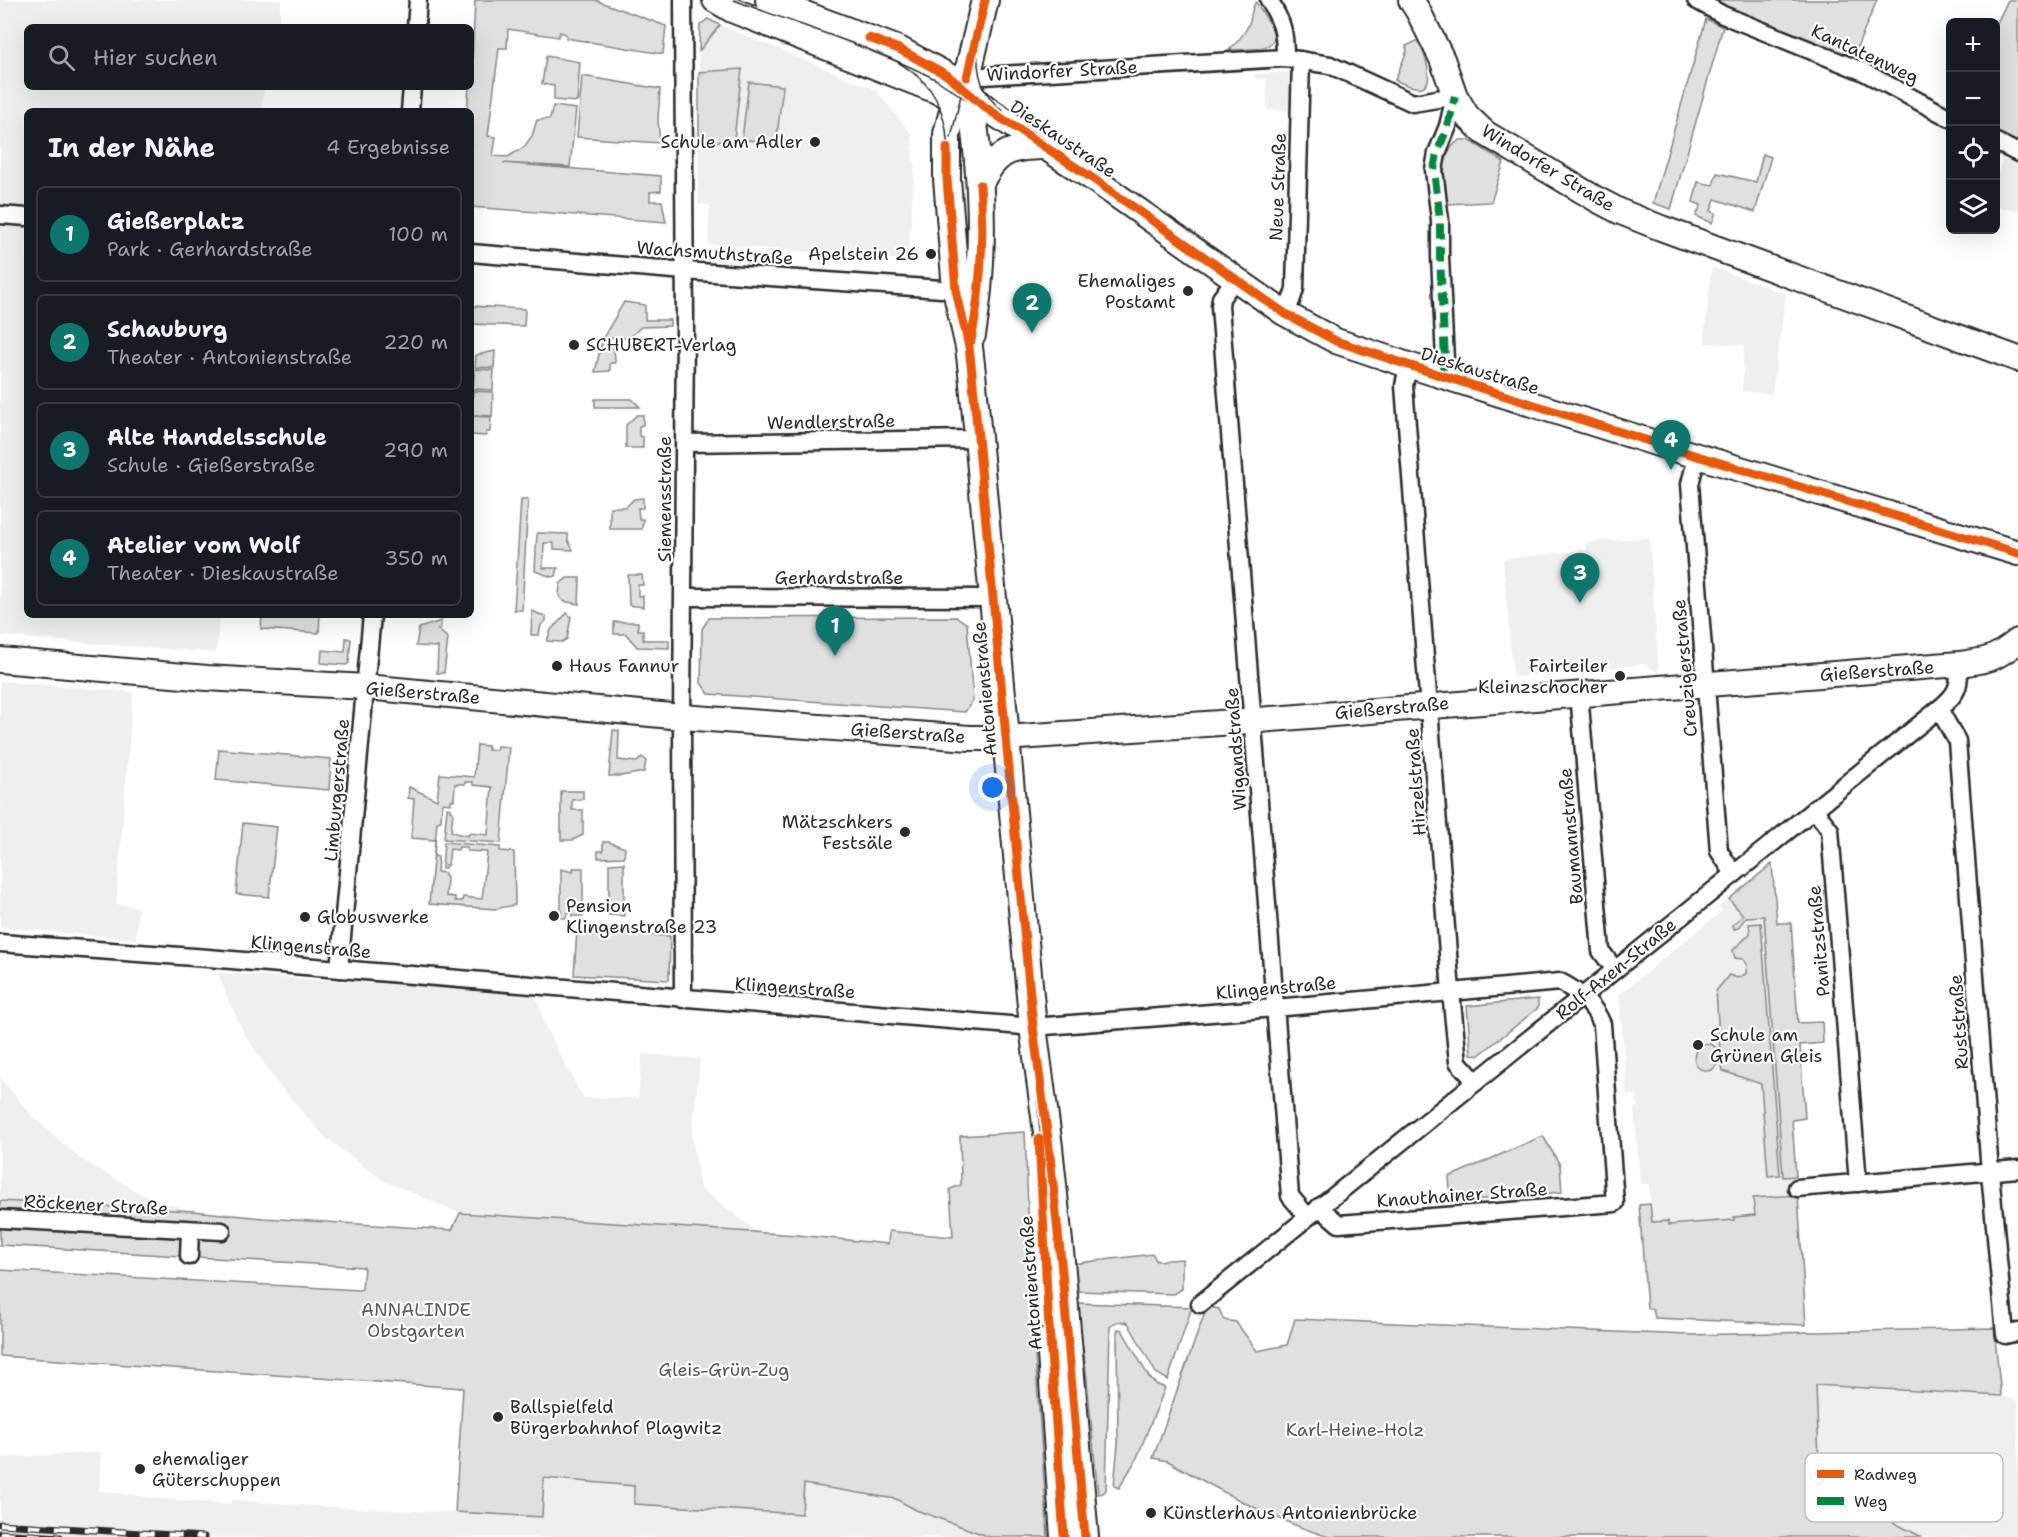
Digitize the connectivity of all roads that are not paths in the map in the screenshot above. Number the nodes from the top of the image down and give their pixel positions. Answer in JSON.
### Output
{"nodes":[{"id":1,"x":418,"y":0,"type":"edge"},
{"id":2,"x":683,"y":0,"type":"edge"},
{"id":3,"x":716,"y":0,"type":"edge"},
{"id":4,"x":768,"y":0,"type":"edge"},
{"id":5,"x":985,"y":0,"type":"edge"},
{"id":6,"x":1269,"y":0,"type":"edge"},
{"id":7,"x":1410,"y":0,"type":"edge"},
{"id":8,"x":1696,"y":0,"type":"edge"},
{"id":9,"x":416,"y":24,"type":"edge"},
{"id":10,"x":1293,"y":59,"type":"junction"},
{"id":11,"x":412,"y":90,"type":"edge"},
{"id":12,"x":966,"y":92,"type":"junction"},
{"id":13,"x":1455,"y":96,"type":"junction"},
{"id":14,"x":410,"y":108,"type":"edge"},
{"id":15,"x":1946,"y":116,"type":"edge"},
{"id":16,"x":2000,"y":144,"type":"edge"},
{"id":17,"x":1044,"y":146,"type":"junction"},
{"id":18,"x":2018,"y":153,"type":"edge"},
{"id":19,"x":980,"y":185,"type":"junction"},
{"id":20,"x":0,"y":215,"type":"edge"},
{"id":21,"x":24,"y":217,"type":"edge"},
{"id":22,"x":474,"y":253,"type":"edge"},
{"id":23,"x":685,"y":271,"type":"junction"},
{"id":24,"x":1236,"y":278,"type":"junction"},
{"id":25,"x":956,"y":290,"type":"junction"},
{"id":26,"x":1284,"y":313,"type":"junction"},
{"id":27,"x":969,"y":347,"type":"junction"},
{"id":28,"x":2018,"y":359,"type":"edge"},
{"id":29,"x":1408,"y":365,"type":"junction"},
{"id":30,"x":1441,"y":376,"type":"junction"},
{"id":31,"x":978,"y":439,"type":"junction"},
{"id":32,"x":685,"y":443,"type":"junction"},
{"id":33,"x":1697,"y":456,"type":"junction"},
{"id":34,"x":2018,"y":553,"type":"edge"},
{"id":35,"x":684,"y":597,"type":"junction"},
{"id":36,"x":993,"y":598,"type":"junction"},
{"id":37,"x":372,"y":618,"type":"edge"},
{"id":38,"x":2018,"y":640,"type":"edge"},
{"id":39,"x":0,"y":660,"type":"edge"},
{"id":40,"x":1959,"y":664,"type":"junction"},
{"id":41,"x":1706,"y":684,"type":"junction"},
{"id":42,"x":366,"y":687,"type":"junction"},
{"id":43,"x":1579,"y":693,"type":"junction"},
{"id":44,"x":1430,"y":705,"type":"junction"},
{"id":45,"x":1939,"y":709,"type":"junction"},
{"id":46,"x":682,"y":717,"type":"junction"},
{"id":47,"x":1254,"y":720,"type":"junction"},
{"id":48,"x":1006,"y":738,"type":"junction"},
{"id":49,"x":1814,"y":809,"type":"junction"},
{"id":50,"x":1734,"y":874,"type":"junction"},
{"id":51,"x":0,"y":943,"type":"edge"},
{"id":52,"x":339,"y":969,"type":"junction"},
{"id":53,"x":1615,"y":970,"type":"junction"},
{"id":54,"x":1451,"y":992,"type":"junction"},
{"id":55,"x":1582,"y":997,"type":"junction"},
{"id":56,"x":683,"y":999,"type":"junction"},
{"id":57,"x":1275,"y":1008,"type":"junction"},
{"id":58,"x":1033,"y":1027,"type":"junction"},
{"id":59,"x":1476,"y":1082,"type":"junction"},
{"id":60,"x":2018,"y":1169,"type":"edge"},
{"id":61,"x":1990,"y":1172,"type":"junction"},
{"id":62,"x":1858,"y":1183,"type":"junction"},
{"id":63,"x":1797,"y":1188,"type":"dead end"},
{"id":64,"x":1313,"y":1212,"type":"junction"},
{"id":65,"x":0,"y":1219,"type":"edge"},
{"id":66,"x":190,"y":1230,"type":"junction"},
{"id":67,"x":222,"y":1231,"type":"dead end"},
{"id":68,"x":189,"y":1256,"type":"dead end"},
{"id":69,"x":1200,"y":1304,"type":"dead end"},
{"id":70,"x":1057,"y":1310,"type":"junction"},
{"id":71,"x":2012,"y":1334,"type":"edge"},
{"id":72,"x":1065,"y":1537,"type":"edge"},
{"id":73,"x":1085,"y":1537,"type":"edge"}],
"edges":[{"from":1,"to":9,"type":"street"},
{"from":2,"to":23,"type":"street","name":"Siemensstraße"},
{"from":3,"to":12,"type":"street"},
{"from":4,"to":12,"type":"street"},
{"from":5,"to":12,"type":"main road","name":"Antonienstraße"},
{"from":6,"to":10,"type":"street","name":"Neue Straße"},
{"from":7,"to":13,"type":"street"},
{"from":8,"to":15,"type":"street","name":"Kantatenweg"},
{"from":10,"to":12,"type":"street","name":"Windorfer Straße"},
{"from":10,"to":13,"type":"street","name":"Windorfer Straße"},
{"from":10,"to":26,"type":"street","name":"Neue Straße"},
{"from":11,"to":14,"type":"street"},
{"from":12,"to":17,"type":"street","name":"Dieskaustraße"},
{"from":12,"to":19,"type":"main road","name":"Antonienstraße"},
{"from":12,"to":25,"type":"main road","name":"Antonienstraße"},
{"from":13,"to":28,"type":"street","name":"Windorfer Straße"},
{"from":13,"to":30,"type":"street"},
{"from":16,"to":18,"type":"street"},
{"from":17,"to":19,"type":"street"},
{"from":17,"to":24,"type":"street","name":"Dieskaustraße"},
{"from":19,"to":27,"type":"main road","name":"Antonienstraße"},
{"from":20,"to":21,"type":"street"},
{"from":22,"to":23,"type":"street","name":"Wachsmuthstraße"},
{"from":23,"to":25,"type":"street","name":"Wachsmuthstraße"},
{"from":23,"to":32,"type":"street","name":"Siemensstraße"},
{"from":24,"to":26,"type":"street","name":"Dieskaustraße"},
{"from":24,"to":47,"type":"street","name":"Wigandstraße"},
{"from":25,"to":27,"type":"main road","name":"Antonienstraße"},
{"from":26,"to":29,"type":"street","name":"Dieskaustraße"},
{"from":27,"to":31,"type":"main road","name":"Antonienstraße"},
{"from":29,"to":30,"type":"street","name":"Dieskaustraße"},
{"from":29,"to":44,"type":"street","name":"Hirzelstraße"},
{"from":30,"to":33,"type":"street","name":"Dieskaustraße"},
{"from":31,"to":32,"type":"street","name":"Wendlerstraße"},
{"from":31,"to":36,"type":"main road","name":"Antonienstraße"},
{"from":32,"to":35,"type":"street","name":"Siemensstraße"},
{"from":33,"to":34,"type":"street","name":"Dieskaustraße"},
{"from":33,"to":41,"type":"street","name":"Creuzigerstraße"},
{"from":35,"to":36,"type":"street","name":"Gerhardstraße"},
{"from":35,"to":46,"type":"street","name":"Siemensstraße"},
{"from":36,"to":48,"type":"main road","name":"Antonienstraße"},
{"from":37,"to":42,"type":"street","name":"Limburgerstraße"},
{"from":38,"to":40,"type":"street"},
{"from":39,"to":42,"type":"street","name":"Gießerstraße"},
{"from":40,"to":41,"type":"street","name":"Gießerstraße"},
{"from":40,"to":45,"type":"street","name":"Rolf-Axen-Straße"},
{"from":41,"to":43,"type":"street","name":"Gießerstraße"},
{"from":41,"to":50,"type":"street","name":"Creuzigerstraße"},
{"from":42,"to":46,"type":"street","name":"Gießerstraße"},
{"from":42,"to":52,"type":"street","name":"Limburgerstraße"},
{"from":43,"to":44,"type":"street","name":"Gießerstraße"},
{"from":43,"to":53,"type":"street","name":"Baumannstraße"},
{"from":44,"to":47,"type":"street","name":"Gießerstraße"},
{"from":44,"to":54,"type":"street","name":"Hirzelstraße"},
{"from":45,"to":49,"type":"street","name":"Rolf-Axen-Straße"},
{"from":45,"to":61,"type":"street","name":"Ruststraße"},
{"from":46,"to":48,"type":"street","name":"Gießerstraße"},
{"from":46,"to":56,"type":"street","name":"Siemensstraße"},
{"from":47,"to":48,"type":"street","name":"Gießerstraße"},
{"from":47,"to":57,"type":"street","name":"Wigandstraße"},
{"from":48,"to":58,"type":"main road","name":"Antonienstraße"},
{"from":49,"to":50,"type":"street","name":"Rolf-Axen-Straße"},
{"from":49,"to":62,"type":"street","name":"Panitzstraße"},
{"from":50,"to":53,"type":"street","name":"Rolf-Axen-Straße"},
{"from":51,"to":52,"type":"street","name":"Klingenstraße"},
{"from":52,"to":56,"type":"street","name":"Klingenstraße"},
{"from":53,"to":55,"type":"street","name":"Rolf-Axen-Straße"},
{"from":54,"to":55,"type":"street","name":"Klingenstraße"},
{"from":54,"to":57,"type":"street","name":"Klingenstraße"},
{"from":54,"to":59,"type":"street","name":"Hirzelstraße"},
{"from":55,"to":59,"type":"street","name":"Rolf-Axen-Straße"},
{"from":55,"to":64,"type":"street","name":"Knauthainer Straße"},
{"from":56,"to":58,"type":"street","name":"Klingenstraße"},
{"from":57,"to":58,"type":"street","name":"Klingenstraße"},
{"from":57,"to":64,"type":"street","name":"Wigandstraße"},
{"from":58,"to":70,"type":"main road","name":"Antonienstraße"},
{"from":59,"to":64,"type":"street","name":"Rolf-Axen-Straße"},
{"from":60,"to":61,"type":"street"},
{"from":61,"to":62,"type":"street"},
{"from":61,"to":71,"type":"street","name":"Ruststraße"},
{"from":62,"to":63,"type":"street"},
{"from":64,"to":69,"type":"street","name":"Rolf-Axen-Straße"},
{"from":65,"to":66,"type":"street","name":"Röckener Straße"},
{"from":66,"to":67,"type":"street","name":"Röckener Straße"},
{"from":66,"to":68,"type":"street","name":"Röckener Straße"},
{"from":70,"to":72,"type":"main road","name":"Antonienstraße"},
{"from":70,"to":73,"type":"main road","name":"Antonienstraße"}]}
